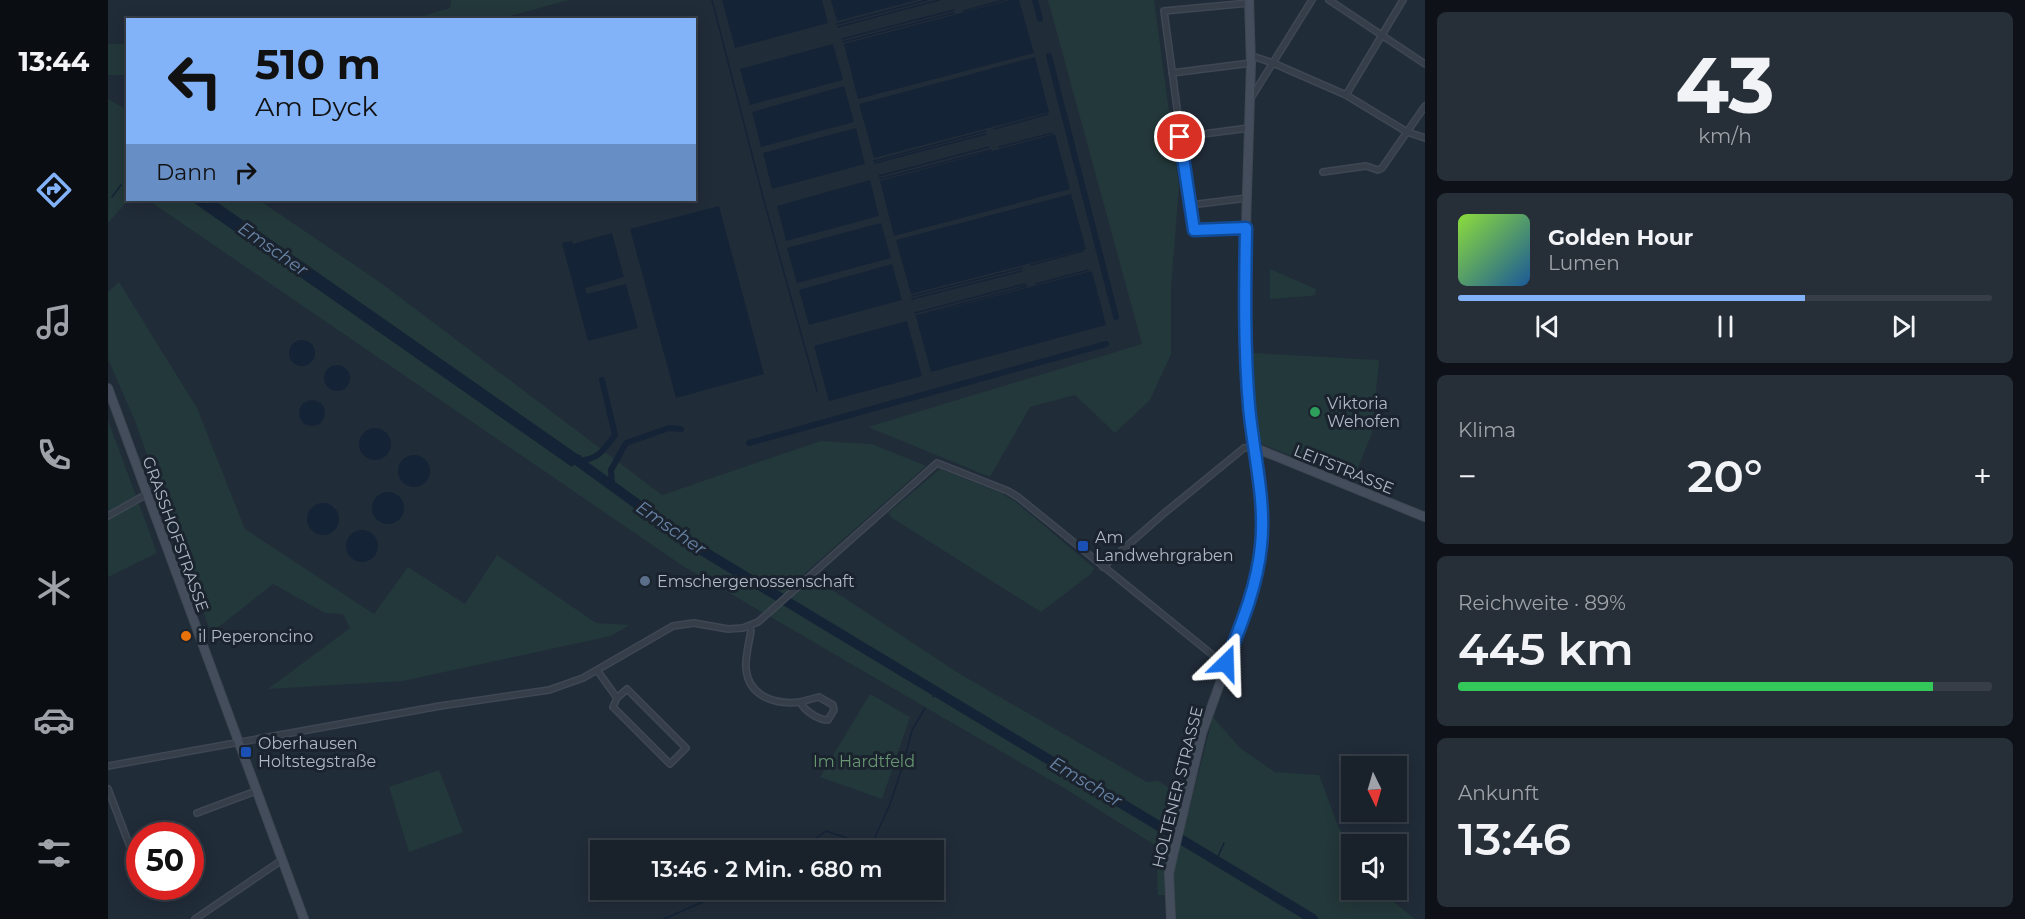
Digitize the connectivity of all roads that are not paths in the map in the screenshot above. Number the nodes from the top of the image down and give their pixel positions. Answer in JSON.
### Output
{"nodes":[{"id":1,"x":1312,"y":0,"type":"edge"},
{"id":2,"x":1329,"y":0,"type":"edge"},
{"id":3,"x":1403,"y":0,"type":"edge"},
{"id":4,"x":1249,"y":1,"type":"edge"},
{"id":5,"x":1382,"y":36,"type":"junction"},
{"id":6,"x":1251,"y":60,"type":"junction"},
{"id":7,"x":1273,"y":63,"type":"junction"},
{"id":8,"x":1425,"y":64,"type":"edge"},
{"id":9,"x":1172,"y":73,"type":"junction"},
{"id":10,"x":1346,"y":95,"type":"junction"},
{"id":11,"x":1250,"y":100,"type":"junction"},
{"id":12,"x":1425,"y":105,"type":"edge"},
{"id":13,"x":1249,"y":128,"type":"junction"},
{"id":14,"x":1407,"y":132,"type":"junction"},
{"id":15,"x":1180,"y":137,"type":"junction"},
{"id":16,"x":1425,"y":138,"type":"edge"},
{"id":17,"x":1323,"y":172,"type":"dead end"},
{"id":18,"x":1247,"y":198,"type":"junction"},
{"id":19,"x":1190,"y":205,"type":"junction"},
{"id":20,"x":1246,"y":229,"type":"junction"},
{"id":21,"x":108,"y":388,"type":"edge"},
{"id":22,"x":1253,"y":447,"type":"junction"},
{"id":23,"x":147,"y":494,"type":"junction"},
{"id":24,"x":108,"y":516,"type":"edge"},
{"id":25,"x":1425,"y":517,"type":"edge"},
{"id":26,"x":1103,"y":567,"type":"junction"},
{"id":27,"x":749,"y":626,"type":"junction"},
{"id":28,"x":1226,"y":663,"type":"junction"},
{"id":29,"x":597,"y":670,"type":"junction"},
{"id":30,"x":617,"y":698,"type":"junction"},
{"id":31,"x":800,"y":702,"type":"junction"},
{"id":32,"x":238,"y":742,"type":"junction"},
{"id":33,"x":108,"y":765,"type":"edge"},
{"id":34,"x":108,"y":789,"type":"edge"},
{"id":35,"x":256,"y":791,"type":"junction"},
{"id":36,"x":196,"y":813,"type":"dead end"},
{"id":37,"x":126,"y":836,"type":"edge"},
{"id":38,"x":282,"y":860,"type":"junction"},
{"id":39,"x":195,"y":919,"type":"edge"},
{"id":40,"x":304,"y":919,"type":"edge"},
{"id":41,"x":1172,"y":919,"type":"edge"}],
"edges":[{"from":1,"to":7,"type":"street"},
{"from":2,"to":5,"type":"street"},
{"from":3,"to":5,"type":"street"},
{"from":4,"to":6,"type":"main road","name":"HOLTENER STRASSE"},
{"from":4,"to":9,"type":"street"},
{"from":5,"to":8,"type":"street"},
{"from":5,"to":10,"type":"street"},
{"from":6,"to":7,"type":"street"},
{"from":6,"to":9,"type":"street"},
{"from":6,"to":11,"type":"main road","name":"HOLTENER STRASSE"},
{"from":7,"to":10,"type":"street"},
{"from":7,"to":11,"type":"street"},
{"from":9,"to":15,"type":"street"},
{"from":10,"to":14,"type":"street"},
{"from":11,"to":13,"type":"main road","name":"HOLTENER STRASSE"},
{"from":12,"to":14,"type":"street"},
{"from":13,"to":15,"type":"street"},
{"from":13,"to":18,"type":"main road","name":"HOLTENER STRASSE"},
{"from":14,"to":16,"type":"street"},
{"from":14,"to":17,"type":"street"},
{"from":15,"to":19,"type":"street"},
{"from":18,"to":19,"type":"street"},
{"from":18,"to":20,"type":"main road","name":"HOLTENER STRASSE"},
{"from":19,"to":20,"type":"street"},
{"from":20,"to":22,"type":"main road","name":"HOLTENER STRASSE"},
{"from":21,"to":23,"type":"main road","name":"GRASSHOFSTRASSE"},
{"from":22,"to":25,"type":"main road","name":"LEITSTRASSE"},
{"from":22,"to":26,"type":"street"},
{"from":22,"to":28,"type":"main road","name":"HOLTENER STRASSE"},
{"from":23,"to":24,"type":"street"},
{"from":23,"to":32,"type":"main road","name":"GRASSHOFSTRASSE"},
{"from":26,"to":27,"type":"street"},
{"from":26,"to":28,"type":"street"},
{"from":27,"to":29,"type":"street"},
{"from":27,"to":31,"type":"street"},
{"from":28,"to":41,"type":"main road","name":"HOLTENER STRASSE"},
{"from":29,"to":30,"type":"street"},
{"from":29,"to":32,"type":"street"},
{"from":30,"to":30,"type":"street"},
{"from":31,"to":31,"type":"street"},
{"from":32,"to":33,"type":"street"},
{"from":32,"to":35,"type":"main road","name":"GRASSHOFSTRASSE"},
{"from":34,"to":37,"type":"street"},
{"from":35,"to":36,"type":"street"},
{"from":35,"to":38,"type":"main road","name":"GRASSHOFSTRASSE"},
{"from":38,"to":39,"type":"street"},
{"from":38,"to":40,"type":"main road","name":"GRASSHOFSTRASSE"}]}
